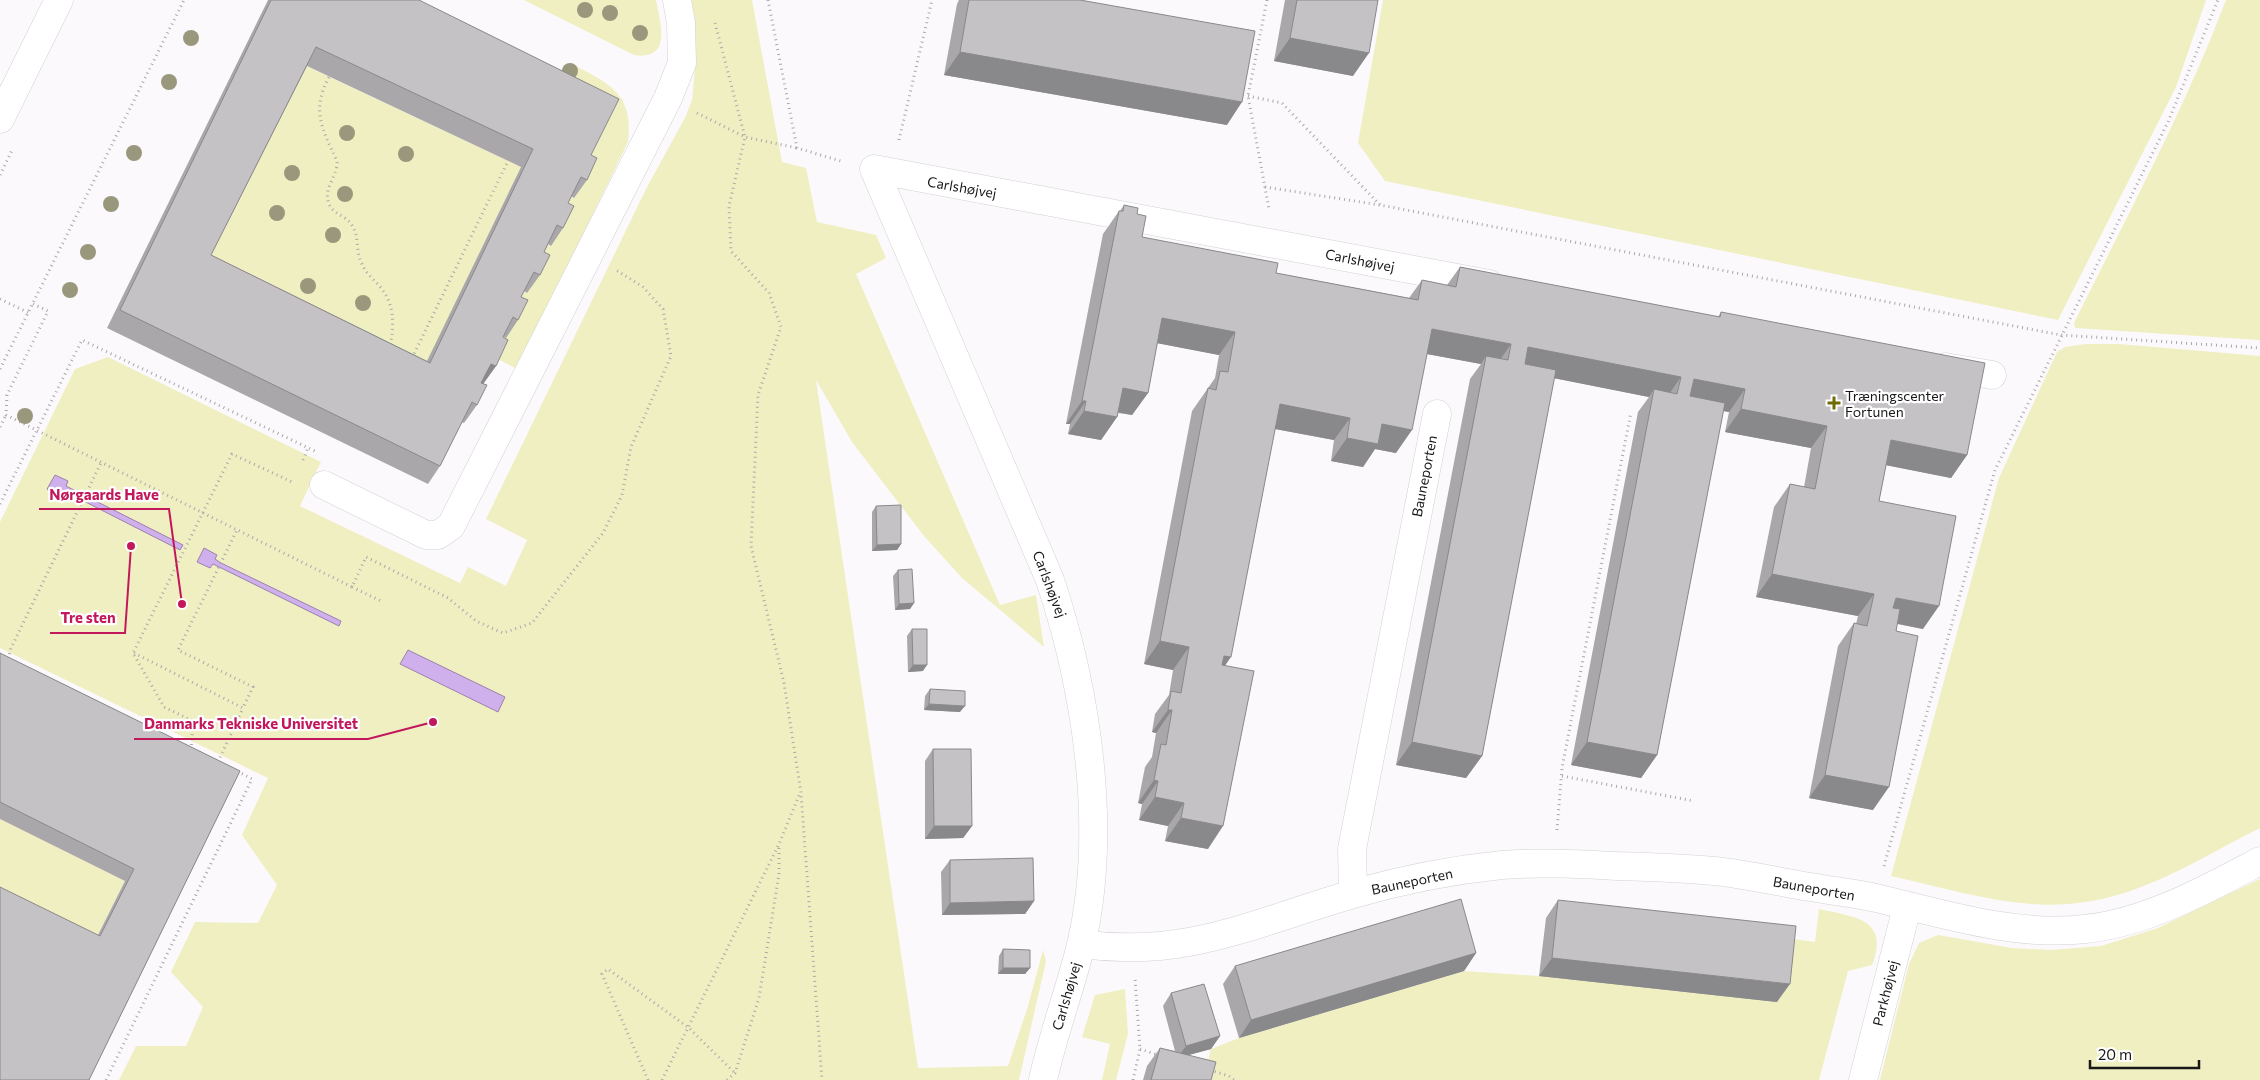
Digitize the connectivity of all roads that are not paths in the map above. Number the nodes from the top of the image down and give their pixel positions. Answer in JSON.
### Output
{"nodes":[{"id":1,"x":59,"y":0,"type":"edge"},
{"id":2,"x":677,"y":0,"type":"edge"},
{"id":3,"x":0,"y":119,"type":"edge"},
{"id":4,"x":1516,"y":289,"type":"edge"},
{"id":5,"x":1924,"y":363,"type":"edge"},
{"id":6,"x":1992,"y":376,"type":"dead end"},
{"id":7,"x":1437,"y":414,"type":"dead end"},
{"id":8,"x":324,"y":485,"type":"road end"},
{"id":9,"x":2260,"y":861,"type":"edge"},
{"id":10,"x":1354,"y":894,"type":"junction"},
{"id":11,"x":1907,"y":907,"type":"junction"},
{"id":12,"x":1081,"y":944,"type":"junction"},
{"id":13,"x":1043,"y":1080,"type":"edge"},
{"id":14,"x":1863,"y":1080,"type":"edge"}],
"edges":[{"from":1,"to":3,"type":"street"},
{"from":2,"to":8,"type":"street"},
{"from":4,"to":12,"type":"street","name":"Carlshøjvej"},
{"from":5,"to":6,"type":"street"},
{"from":7,"to":10,"type":"street","name":"Bauneporten"},
{"from":9,"to":11,"type":"street","name":"Bauneporten"},
{"from":10,"to":11,"type":"street","name":"Bauneporten"},
{"from":10,"to":12,"type":"street","name":"Bauneporten"},
{"from":11,"to":14,"type":"street","name":"Parkhøjvej"},
{"from":12,"to":13,"type":"street","name":"Carlshøjvej"}]}
